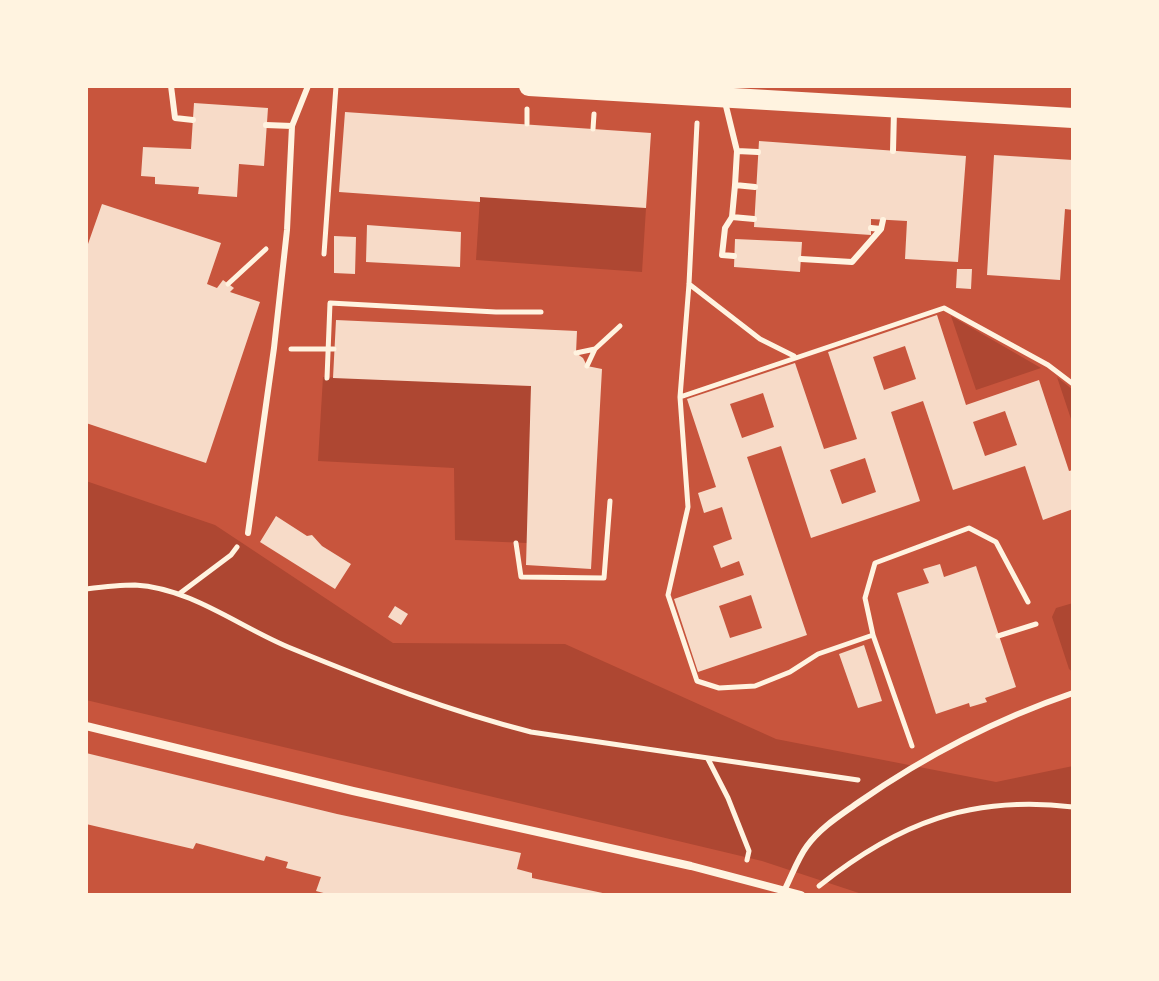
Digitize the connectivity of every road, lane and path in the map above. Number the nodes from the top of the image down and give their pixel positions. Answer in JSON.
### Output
{"nodes":[{"id":1,"x":171,"y":86,"type":"edge"},
{"id":2,"x":308,"y":86,"type":"edge"},
{"id":3,"x":336,"y":86,"type":"edge"},
{"id":4,"x":529,"y":86,"type":"edge"},
{"id":5,"x":698,"y":96,"type":"junction"},
{"id":6,"x":724,"y":99,"type":"junction"},
{"id":7,"x":894,"y":109,"type":"junction"},
{"id":8,"x":1073,"y":118,"type":"edge"},
{"id":9,"x":193,"y":120,"type":"dead end"},
{"id":10,"x":266,"y":125,"type":"dead end"},
{"id":11,"x":292,"y":126,"type":"junction"},
{"id":12,"x":737,"y":151,"type":"junction"},
{"id":13,"x":893,"y":151,"type":"dead end"},
{"id":14,"x":758,"y":152,"type":"dead end"},
{"id":15,"x":735,"y":185,"type":"junction"},
{"id":16,"x":755,"y":187,"type":"dead end"},
{"id":17,"x":732,"y":217,"type":"junction"},
{"id":18,"x":754,"y":219,"type":"dead end"},
{"id":19,"x":883,"y":220,"type":"dead end"},
{"id":20,"x":871,"y":228,"type":"dead end"},
{"id":21,"x":881,"y":229,"type":"junction"},
{"id":22,"x":287,"y":230,"type":"junction"},
{"id":23,"x":324,"y":254,"type":"dead end"},
{"id":24,"x":734,"y":256,"type":"dead end"},
{"id":25,"x":801,"y":259,"type":"dead end"},
{"id":26,"x":228,"y":284,"type":"dead end"},
{"id":27,"x":689,"y":284,"type":"junction"},
{"id":28,"x":541,"y":312,"type":"dead end"},
{"id":29,"x":620,"y":326,"type":"dead end"},
{"id":30,"x":274,"y":348,"type":"junction"},
{"id":31,"x":334,"y":349,"type":"dead end"},
{"id":32,"x":595,"y":349,"type":"junction"},
{"id":33,"x":576,"y":353,"type":"dead end"},
{"id":34,"x":795,"y":356,"type":"junction"},
{"id":35,"x":587,"y":366,"type":"dead end"},
{"id":36,"x":327,"y":378,"type":"dead end"},
{"id":37,"x":1073,"y":384,"type":"edge"},
{"id":38,"x":680,"y":397,"type":"junction"},
{"id":39,"x":610,"y":501,"type":"dead end"},
{"id":40,"x":248,"y":533,"type":"joint"},
{"id":41,"x":516,"y":543,"type":"dead end"},
{"id":42,"x":86,"y":589,"type":"edge"},
{"id":43,"x":179,"y":594,"type":"junction"},
{"id":44,"x":1028,"y":602,"type":"dead end"},
{"id":45,"x":1036,"y":624,"type":"dead end"},
{"id":46,"x":873,"y":635,"type":"junction"},
{"id":47,"x":998,"y":636,"type":"dead end"},
{"id":48,"x":1073,"y":693,"type":"edge"},
{"id":49,"x":86,"y":726,"type":"edge"},
{"id":50,"x":707,"y":759,"type":"junction"},
{"id":51,"x":918,"y":763,"type":"junction"},
{"id":52,"x":849,"y":777,"type":"dead end"},
{"id":53,"x":1073,"y":807,"type":"edge"},
{"id":54,"x":741,"y":878,"type":"junction"},
{"id":55,"x":818,"y":887,"type":"dead end"},
{"id":56,"x":785,"y":889,"type":"junction"},
{"id":57,"x":801,"y":895,"type":"edge"}],
"edges":[{"from":1,"to":9,"type":"lane"},
{"from":2,"to":11,"type":"lane"},
{"from":3,"to":23,"type":"path"},
{"from":4,"to":5,"type":"main road"},
{"from":5,"to":6,"type":"main road"},
{"from":5,"to":27,"type":"path"},
{"from":6,"to":7,"type":"main road"},
{"from":6,"to":12,"type":"lane"},
{"from":7,"to":8,"type":"main road"},
{"from":7,"to":13,"type":"lane"},
{"from":10,"to":11,"type":"lane"},
{"from":11,"to":22,"type":"lane"},
{"from":12,"to":14,"type":"lane"},
{"from":12,"to":15,"type":"lane"},
{"from":15,"to":16,"type":"lane"},
{"from":15,"to":17,"type":"lane"},
{"from":17,"to":18,"type":"lane"},
{"from":17,"to":24,"type":"lane"},
{"from":19,"to":21,"type":"lane"},
{"from":20,"to":21,"type":"lane"},
{"from":21,"to":25,"type":"lane"},
{"from":22,"to":26,"type":"path"},
{"from":22,"to":30,"type":"lane"},
{"from":27,"to":34,"type":"path"},
{"from":27,"to":38,"type":"path"},
{"from":28,"to":36,"type":"path"},
{"from":29,"to":32,"type":"path"},
{"from":30,"to":31,"type":"path"},
{"from":30,"to":40,"type":"lane"},
{"from":32,"to":33,"type":"path"},
{"from":32,"to":35,"type":"path"},
{"from":34,"to":37,"type":"path"},
{"from":34,"to":38,"type":"path"},
{"from":38,"to":46,"type":"path"},
{"from":39,"to":41,"type":"path"},
{"from":40,"to":43,"type":"path"},
{"from":42,"to":43,"type":"path"},
{"from":43,"to":50,"type":"path"},
{"from":44,"to":46,"type":"path"},
{"from":45,"to":47,"type":"path"},
{"from":46,"to":51,"type":"path"},
{"from":48,"to":51,"type":"lane"},
{"from":49,"to":54,"type":"street"},
{"from":50,"to":52,"type":"path"},
{"from":50,"to":54,"type":"path"},
{"from":51,"to":56,"type":"lane"},
{"from":53,"to":55,"type":"path"},
{"from":54,"to":56,"type":"street"},
{"from":56,"to":57,"type":"street"}]}
